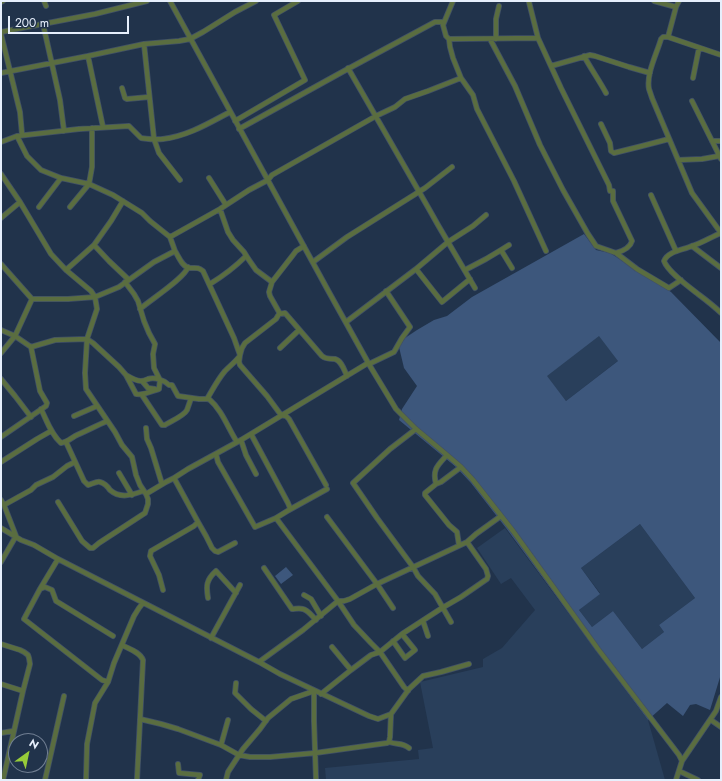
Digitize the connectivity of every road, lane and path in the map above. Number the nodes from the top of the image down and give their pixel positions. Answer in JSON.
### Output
{"nodes":[{"id":1,"x":147,"y":1,"type":"edge"},
{"id":2,"x":170,"y":1,"type":"edge"},
{"id":3,"x":256,"y":1,"type":"edge"},
{"id":4,"x":298,"y":1,"type":"edge"},
{"id":5,"x":453,"y":1,"type":"edge"},
{"id":6,"x":654,"y":1,"type":"edge"},
{"id":7,"x":679,"y":1,"type":"edge"},
{"id":8,"x":528,"y":2,"type":"dead end"},
{"id":9,"x":499,"y":6,"type":"dead end"},
{"id":10,"x":676,"y":7,"type":"junction"},
{"id":11,"x":444,"y":22,"type":"junction"},
{"id":12,"x":43,"y":24,"type":"junction"},
{"id":13,"x":1,"y":33,"type":"edge"},
{"id":14,"x":668,"y":37,"type":"junction"},
{"id":15,"x":538,"y":38,"type":"junction"},
{"id":16,"x":190,"y":39,"type":"junction"},
{"id":17,"x":450,"y":39,"type":"junction"},
{"id":18,"x":490,"y":39,"type":"junction"},
{"id":19,"x":496,"y":39,"type":"junction"},
{"id":20,"x":144,"y":44,"type":"junction"},
{"id":21,"x":699,"y":48,"type":"junction"},
{"id":22,"x":720,"y":53,"type":"edge"},
{"id":23,"x":88,"y":56,"type":"junction"},
{"id":24,"x":584,"y":56,"type":"junction"},
{"id":25,"x":51,"y":64,"type":"junction"},
{"id":26,"x":551,"y":66,"type":"junction"},
{"id":27,"x":348,"y":68,"type":"junction"},
{"id":28,"x":10,"y":70,"type":"junction"},
{"id":29,"x":1,"y":73,"type":"edge"},
{"id":30,"x":650,"y":73,"type":"junction"},
{"id":31,"x":461,"y":78,"type":"junction"},
{"id":32,"x":693,"y":78,"type":"dead end"},
{"id":33,"x":122,"y":88,"type":"dead end"},
{"id":34,"x":606,"y":93,"type":"dead end"},
{"id":35,"x":149,"y":97,"type":"junction"},
{"id":36,"x":692,"y":101,"type":"dead end"},
{"id":37,"x":230,"y":112,"type":"junction"},
{"id":38,"x":376,"y":116,"type":"junction"},
{"id":39,"x":235,"y":121,"type":"junction"},
{"id":40,"x":601,"y":124,"type":"dead end"},
{"id":41,"x":103,"y":127,"type":"junction"},
{"id":42,"x":92,"y":128,"type":"junction"},
{"id":43,"x":239,"y":129,"type":"junction"},
{"id":44,"x":64,"y":131,"type":"junction"},
{"id":45,"x":22,"y":134,"type":"junction"},
{"id":46,"x":17,"y":136,"type":"junction"},
{"id":47,"x":669,"y":139,"type":"junction"},
{"id":48,"x":154,"y":140,"type":"junction"},
{"id":49,"x":712,"y":141,"type":"junction"},
{"id":50,"x":721,"y":141,"type":"edge"},
{"id":51,"x":1,"y":142,"type":"edge"},
{"id":52,"x":720,"y":158,"type":"edge"},
{"id":53,"x":678,"y":160,"type":"junction"},
{"id":54,"x":452,"y":167,"type":"dead end"},
{"id":55,"x":1,"y":174,"type":"edge"},
{"id":56,"x":61,"y":178,"type":"junction"},
{"id":57,"x":209,"y":178,"type":"dead end"},
{"id":58,"x":180,"y":180,"type":"dead end"},
{"id":59,"x":268,"y":180,"type":"junction"},
{"id":60,"x":89,"y":184,"type":"junction"},
{"id":61,"x":419,"y":191,"type":"junction"},
{"id":62,"x":651,"y":195,"type":"dead end"},
{"id":63,"x":123,"y":201,"type":"junction"},
{"id":64,"x":20,"y":202,"type":"junction"},
{"id":65,"x":226,"y":205,"type":"junction"},
{"id":66,"x":39,"y":207,"type":"dead end"},
{"id":67,"x":70,"y":208,"type":"dead end"},
{"id":68,"x":220,"y":209,"type":"junction"},
{"id":69,"x":486,"y":215,"type":"dead end"},
{"id":70,"x":1,"y":218,"type":"edge"},
{"id":71,"x":721,"y":233,"type":"edge"},
{"id":72,"x":170,"y":237,"type":"junction"},
{"id":73,"x":448,"y":242,"type":"junction"},
{"id":74,"x":94,"y":245,"type":"junction"},
{"id":75,"x":508,"y":245,"type":"dead end"},
{"id":76,"x":304,"y":246,"type":"junction"},
{"id":77,"x":692,"y":246,"type":"junction"},
{"id":78,"x":501,"y":250,"type":"junction"},
{"id":79,"x":175,"y":251,"type":"junction"},
{"id":80,"x":546,"y":251,"type":"dead end"},
{"id":81,"x":676,"y":251,"type":"junction"},
{"id":82,"x":616,"y":253,"type":"junction"},
{"id":83,"x":246,"y":256,"type":"junction"},
{"id":84,"x":312,"y":262,"type":"junction"},
{"id":85,"x":1,"y":264,"type":"edge"},
{"id":86,"x":188,"y":267,"type":"junction"},
{"id":87,"x":416,"y":268,"type":"junction"},
{"id":88,"x":512,"y":268,"type":"dead end"},
{"id":89,"x":721,"y":268,"type":"edge"},
{"id":90,"x":66,"y":270,"type":"junction"},
{"id":91,"x":465,"y":270,"type":"junction"},
{"id":92,"x":470,"y":279,"type":"junction"},
{"id":93,"x":680,"y":280,"type":"junction"},
{"id":94,"x":127,"y":281,"type":"junction"},
{"id":95,"x":272,"y":282,"type":"junction"},
{"id":96,"x":210,"y":284,"type":"junction"},
{"id":97,"x":475,"y":288,"type":"dead end"},
{"id":98,"x":386,"y":292,"type":"junction"},
{"id":99,"x":95,"y":297,"type":"junction"},
{"id":100,"x":32,"y":299,"type":"junction"},
{"id":101,"x":140,"y":309,"type":"junction"},
{"id":102,"x":721,"y":313,"type":"edge"},
{"id":103,"x":279,"y":314,"type":"junction"},
{"id":104,"x":346,"y":322,"type":"junction"},
{"id":105,"x":1,"y":330,"type":"edge"},
{"id":106,"x":299,"y":330,"type":"junction"},
{"id":107,"x":15,"y":336,"type":"junction"},
{"id":108,"x":87,"y":340,"type":"junction"},
{"id":109,"x":31,"y":347,"type":"junction"},
{"id":110,"x":280,"y":348,"type":"dead end"},
{"id":111,"x":1,"y":353,"type":"edge"},
{"id":112,"x":240,"y":356,"type":"junction"},
{"id":113,"x":369,"y":364,"type":"junction"},
{"id":114,"x":126,"y":375,"type":"junction"},
{"id":115,"x":347,"y":376,"type":"junction"},
{"id":116,"x":1,"y":379,"type":"edge"},
{"id":117,"x":160,"y":380,"type":"junction"},
{"id":118,"x":142,"y":381,"type":"junction"},
{"id":119,"x":159,"y":390,"type":"junction"},
{"id":120,"x":142,"y":395,"type":"junction"},
{"id":121,"x":192,"y":398,"type":"junction"},
{"id":122,"x":208,"y":399,"type":"junction"},
{"id":123,"x":97,"y":406,"type":"junction"},
{"id":124,"x":41,"y":409,"type":"junction"},
{"id":125,"x":281,"y":415,"type":"junction"},
{"id":126,"x":74,"y":416,"type":"dead end"},
{"id":127,"x":30,"y":417,"type":"junction"},
{"id":128,"x":107,"y":421,"type":"junction"},
{"id":129,"x":146,"y":428,"type":"dead end"},
{"id":130,"x":416,"y":429,"type":"junction"},
{"id":131,"x":51,"y":431,"type":"junction"},
{"id":132,"x":251,"y":434,"type":"junction"},
{"id":133,"x":1,"y":437,"type":"edge"},
{"id":134,"x":239,"y":441,"type":"junction"},
{"id":135,"x":66,"y":442,"type":"junction"},
{"id":136,"x":216,"y":454,"type":"junction"},
{"id":137,"x":447,"y":455,"type":"junction"},
{"id":138,"x":1,"y":462,"type":"edge"},
{"id":139,"x":75,"y":462,"type":"junction"},
{"id":140,"x":461,"y":467,"type":"junction"},
{"id":141,"x":119,"y":472,"type":"dead end"},
{"id":142,"x":256,"y":474,"type":"dead end"},
{"id":143,"x":174,"y":478,"type":"junction"},
{"id":144,"x":162,"y":484,"type":"junction"},
{"id":145,"x":436,"y":484,"type":"junction"},
{"id":146,"x":144,"y":492,"type":"junction"},
{"id":147,"x":132,"y":495,"type":"junction"},
{"id":148,"x":1,"y":500,"type":"edge"},
{"id":149,"x":58,"y":502,"type":"dead end"},
{"id":150,"x":4,"y":506,"type":"junction"},
{"id":151,"x":289,"y":510,"type":"junction"},
{"id":152,"x":502,"y":516,"type":"junction"},
{"id":153,"x":327,"y":517,"type":"dead end"},
{"id":154,"x":276,"y":518,"type":"junction"},
{"id":155,"x":198,"y":522,"type":"junction"},
{"id":156,"x":1,"y":528,"type":"edge"},
{"id":157,"x":16,"y":536,"type":"junction"},
{"id":158,"x":467,"y":542,"type":"junction"},
{"id":159,"x":235,"y":543,"type":"dead end"},
{"id":160,"x":459,"y":545,"type":"junction"},
{"id":161,"x":58,"y":559,"type":"junction"},
{"id":162,"x":1,"y":562,"type":"edge"},
{"id":163,"x":413,"y":567,"type":"junction"},
{"id":164,"x":264,"y":568,"type":"dead end"},
{"id":165,"x":377,"y":584,"type":"junction"},
{"id":166,"x":240,"y":585,"type":"dead end"},
{"id":167,"x":40,"y":589,"type":"junction"},
{"id":168,"x":163,"y":590,"type":"dead end"},
{"id":169,"x":236,"y":593,"type":"junction"},
{"id":170,"x":304,"y":594,"type":"dead end"},
{"id":171,"x":208,"y":598,"type":"dead end"},
{"id":172,"x":338,"y":601,"type":"junction"},
{"id":173,"x":143,"y":603,"type":"junction"},
{"id":174,"x":393,"y":608,"type":"dead end"},
{"id":175,"x":442,"y":608,"type":"junction"},
{"id":176,"x":321,"y":616,"type":"junction"},
{"id":177,"x":316,"y":620,"type":"junction"},
{"id":178,"x":422,"y":621,"type":"junction"},
{"id":179,"x":451,"y":622,"type":"dead end"},
{"id":180,"x":402,"y":634,"type":"junction"},
{"id":181,"x":113,"y":636,"type":"dead end"},
{"id":182,"x":428,"y":636,"type":"dead end"},
{"id":183,"x":211,"y":638,"type":"junction"},
{"id":184,"x":393,"y":641,"type":"junction"},
{"id":185,"x":1,"y":644,"type":"edge"},
{"id":186,"x":122,"y":646,"type":"junction"},
{"id":187,"x":332,"y":647,"type":"dead end"},
{"id":188,"x":380,"y":652,"type":"junction"},
{"id":189,"x":259,"y":662,"type":"junction"},
{"id":190,"x":469,"y":664,"type":"dead end"},
{"id":191,"x":350,"y":670,"type":"junction"},
{"id":192,"x":108,"y":682,"type":"junction"},
{"id":193,"x":236,"y":683,"type":"dead end"},
{"id":194,"x":1,"y":684,"type":"edge"},
{"id":195,"x":23,"y":690,"type":"junction"},
{"id":196,"x":314,"y":691,"type":"junction"},
{"id":197,"x":408,"y":692,"type":"junction"},
{"id":198,"x":321,"y":694,"type":"junction"},
{"id":199,"x":64,"y":696,"type":"dead end"},
{"id":200,"x":721,"y":697,"type":"edge"},
{"id":201,"x":391,"y":714,"type":"junction"},
{"id":202,"x":140,"y":719,"type":"junction"},
{"id":203,"x":228,"y":720,"type":"dead end"},
{"id":204,"x":266,"y":720,"type":"junction"},
{"id":205,"x":711,"y":720,"type":"junction"},
{"id":206,"x":721,"y":727,"type":"edge"},
{"id":207,"x":13,"y":731,"type":"junction"},
{"id":208,"x":1,"y":733,"type":"edge"},
{"id":209,"x":389,"y":742,"type":"junction"},
{"id":210,"x":221,"y":744,"type":"junction"},
{"id":211,"x":409,"y":748,"type":"dead end"},
{"id":212,"x":315,"y":753,"type":"junction"},
{"id":213,"x":239,"y":755,"type":"junction"},
{"id":214,"x":682,"y":761,"type":"junction"},
{"id":215,"x":178,"y":764,"type":"dead end"},
{"id":216,"x":679,"y":771,"type":"junction"},
{"id":217,"x":2,"y":779,"type":"edge"},
{"id":218,"x":46,"y":780,"type":"edge"},
{"id":219,"x":86,"y":780,"type":"edge"},
{"id":220,"x":137,"y":780,"type":"edge"},
{"id":221,"x":198,"y":780,"type":"edge"},
{"id":222,"x":226,"y":780,"type":"edge"},
{"id":223,"x":316,"y":780,"type":"edge"},
{"id":224,"x":676,"y":780,"type":"edge"},
{"id":225,"x":698,"y":780,"type":"edge"}],
"edges":[{"from":1,"to":12,"type":"street"},
{"from":2,"to":16,"type":"street"},
{"from":3,"to":16,"type":"street"},
{"from":4,"to":39,"type":"street"},
{"from":5,"to":11,"type":"street"},
{"from":6,"to":10,"type":"street"},
{"from":7,"to":10,"type":"street"},
{"from":8,"to":15,"type":"street"},
{"from":9,"to":19,"type":"street"},
{"from":10,"to":14,"type":"street"},
{"from":11,"to":17,"type":"street"},
{"from":11,"to":27,"type":"street"},
{"from":12,"to":13,"type":"street"},
{"from":12,"to":25,"type":"street"},
{"from":13,"to":28,"type":"street"},
{"from":14,"to":21,"type":"street"},
{"from":14,"to":30,"type":"street"},
{"from":15,"to":19,"type":"street"},
{"from":15,"to":26,"type":"street"},
{"from":16,"to":20,"type":"street"},
{"from":16,"to":37,"type":"street"},
{"from":17,"to":18,"type":"street"},
{"from":17,"to":31,"type":"street"},
{"from":18,"to":19,"type":"street"},
{"from":18,"to":82,"type":"street"},
{"from":20,"to":23,"type":"street"},
{"from":20,"to":35,"type":"street"},
{"from":21,"to":22,"type":"street"},
{"from":21,"to":32,"type":"street"},
{"from":23,"to":25,"type":"street"},
{"from":23,"to":41,"type":"street"},
{"from":24,"to":26,"type":"street"},
{"from":24,"to":30,"type":"street"},
{"from":24,"to":34,"type":"street"},
{"from":25,"to":28,"type":"street"},
{"from":25,"to":44,"type":"street"},
{"from":26,"to":82,"type":"street"},
{"from":27,"to":38,"type":"street"},
{"from":27,"to":43,"type":"street"},
{"from":28,"to":29,"type":"street"},
{"from":28,"to":45,"type":"street"},
{"from":30,"to":47,"type":"street"},
{"from":31,"to":38,"type":"street"},
{"from":31,"to":80,"type":"street"},
{"from":33,"to":35,"type":"street"},
{"from":35,"to":48,"type":"street"},
{"from":36,"to":49,"type":"street"},
{"from":37,"to":39,"type":"street"},
{"from":37,"to":48,"type":"street"},
{"from":38,"to":59,"type":"street"},
{"from":38,"to":61,"type":"street"},
{"from":39,"to":43,"type":"street"},
{"from":40,"to":47,"type":"street"},
{"from":41,"to":42,"type":"street"},
{"from":41,"to":48,"type":"street"},
{"from":42,"to":44,"type":"street"},
{"from":42,"to":60,"type":"street"},
{"from":43,"to":59,"type":"street"},
{"from":44,"to":45,"type":"street"},
{"from":45,"to":46,"type":"street"},
{"from":46,"to":51,"type":"street"},
{"from":46,"to":56,"type":"street"},
{"from":47,"to":53,"type":"street"},
{"from":48,"to":58,"type":"street"},
{"from":49,"to":50,"type":"street"},
{"from":49,"to":52,"type":"street"},
{"from":52,"to":53,"type":"street"},
{"from":53,"to":71,"type":"street"},
{"from":54,"to":61,"type":"street"},
{"from":55,"to":64,"type":"street"},
{"from":56,"to":60,"type":"street"},
{"from":56,"to":66,"type":"street"},
{"from":57,"to":65,"type":"street"},
{"from":59,"to":65,"type":"street"},
{"from":59,"to":76,"type":"street"},
{"from":60,"to":63,"type":"street"},
{"from":60,"to":67,"type":"street"},
{"from":61,"to":73,"type":"street"},
{"from":61,"to":84,"type":"street"},
{"from":62,"to":81,"type":"street"},
{"from":63,"to":72,"type":"street"},
{"from":63,"to":74,"type":"street"},
{"from":64,"to":70,"type":"street"},
{"from":64,"to":90,"type":"street"},
{"from":65,"to":68,"type":"street"},
{"from":68,"to":72,"type":"street"},
{"from":68,"to":83,"type":"street"},
{"from":69,"to":73,"type":"street"},
{"from":71,"to":77,"type":"street"},
{"from":72,"to":79,"type":"street"},
{"from":73,"to":87,"type":"street"},
{"from":73,"to":91,"type":"street"},
{"from":74,"to":90,"type":"street"},
{"from":74,"to":94,"type":"street"},
{"from":75,"to":78,"type":"street"},
{"from":76,"to":84,"type":"street"},
{"from":76,"to":95,"type":"street"},
{"from":77,"to":81,"type":"street"},
{"from":77,"to":89,"type":"street"},
{"from":78,"to":88,"type":"street"},
{"from":78,"to":91,"type":"street"},
{"from":79,"to":86,"type":"street"},
{"from":79,"to":94,"type":"street"},
{"from":81,"to":93,"type":"street"},
{"from":82,"to":93,"type":"street"},
{"from":83,"to":95,"type":"street"},
{"from":83,"to":96,"type":"street"},
{"from":84,"to":104,"type":"street"},
{"from":85,"to":100,"type":"street"},
{"from":86,"to":96,"type":"street"},
{"from":86,"to":101,"type":"street"},
{"from":87,"to":92,"type":"street"},
{"from":87,"to":98,"type":"street"},
{"from":90,"to":99,"type":"street"},
{"from":91,"to":92,"type":"street"},
{"from":92,"to":97,"type":"street"},
{"from":93,"to":102,"type":"street"},
{"from":94,"to":99,"type":"street"},
{"from":94,"to":101,"type":"street"},
{"from":95,"to":103,"type":"street"},
{"from":96,"to":112,"type":"street"},
{"from":98,"to":104,"type":"street"},
{"from":98,"to":113,"type":"street"},
{"from":99,"to":100,"type":"street"},
{"from":99,"to":108,"type":"street"},
{"from":100,"to":107,"type":"street"},
{"from":101,"to":117,"type":"street"},
{"from":103,"to":106,"type":"street"},
{"from":103,"to":112,"type":"street"},
{"from":104,"to":113,"type":"street"},
{"from":105,"to":107,"type":"street"},
{"from":106,"to":110,"type":"street"},
{"from":106,"to":115,"type":"street"},
{"from":107,"to":109,"type":"street"},
{"from":107,"to":111,"type":"street"},
{"from":108,"to":109,"type":"street"},
{"from":108,"to":114,"type":"street"},
{"from":108,"to":123,"type":"street"},
{"from":109,"to":124,"type":"street"},
{"from":112,"to":122,"type":"street"},
{"from":112,"to":125,"type":"street"},
{"from":113,"to":115,"type":"street"},
{"from":113,"to":130,"type":"street"},
{"from":114,"to":118,"type":"street"},
{"from":114,"to":120,"type":"street"},
{"from":115,"to":125,"type":"street"},
{"from":116,"to":127,"type":"street"},
{"from":117,"to":118,"type":"street"},
{"from":117,"to":119,"type":"street"},
{"from":117,"to":121,"type":"street"},
{"from":118,"to":119,"type":"street"},
{"from":119,"to":120,"type":"street"},
{"from":120,"to":121,"type":"street"},
{"from":121,"to":122,"type":"street"},
{"from":122,"to":134,"type":"street"},
{"from":123,"to":126,"type":"street"},
{"from":123,"to":128,"type":"street"},
{"from":124,"to":127,"type":"street"},
{"from":124,"to":131,"type":"street"},
{"from":125,"to":132,"type":"street"},
{"from":125,"to":151,"type":"street"},
{"from":127,"to":133,"type":"street"},
{"from":128,"to":135,"type":"street"},
{"from":128,"to":146,"type":"street"},
{"from":129,"to":144,"type":"street"},
{"from":130,"to":137,"type":"street"},
{"from":130,"to":163,"type":"street"},
{"from":131,"to":135,"type":"street"},
{"from":131,"to":138,"type":"street"},
{"from":132,"to":134,"type":"street"},
{"from":132,"to":151,"type":"street"},
{"from":134,"to":136,"type":"street"},
{"from":134,"to":142,"type":"street"},
{"from":135,"to":139,"type":"street"},
{"from":136,"to":143,"type":"street"},
{"from":136,"to":154,"type":"street"},
{"from":137,"to":140,"type":"street"},
{"from":137,"to":145,"type":"street"},
{"from":139,"to":147,"type":"street"},
{"from":139,"to":150,"type":"street"},
{"from":140,"to":145,"type":"street"},
{"from":140,"to":152,"type":"street"},
{"from":141,"to":147,"type":"street"},
{"from":143,"to":144,"type":"street"},
{"from":143,"to":155,"type":"street"},
{"from":144,"to":146,"type":"street"},
{"from":145,"to":160,"type":"street"},
{"from":146,"to":147,"type":"street"},
{"from":146,"to":149,"type":"street"},
{"from":148,"to":150,"type":"street"},
{"from":150,"to":157,"type":"street"},
{"from":151,"to":154,"type":"street"},
{"from":152,"to":158,"type":"street"},
{"from":152,"to":214,"type":"street"},
{"from":153,"to":165,"type":"street"},
{"from":154,"to":172,"type":"street"},
{"from":155,"to":159,"type":"street"},
{"from":155,"to":168,"type":"street"},
{"from":156,"to":157,"type":"street"},
{"from":157,"to":161,"type":"street"},
{"from":157,"to":162,"type":"street"},
{"from":158,"to":160,"type":"street"},
{"from":158,"to":175,"type":"street"},
{"from":160,"to":163,"type":"street"},
{"from":161,"to":167,"type":"street"},
{"from":161,"to":173,"type":"street"},
{"from":163,"to":165,"type":"street"},
{"from":163,"to":175,"type":"street"},
{"from":164,"to":177,"type":"street"},
{"from":165,"to":172,"type":"street"},
{"from":165,"to":174,"type":"street"},
{"from":166,"to":169,"type":"street"},
{"from":167,"to":181,"type":"street"},
{"from":167,"to":192,"type":"street"},
{"from":169,"to":171,"type":"street"},
{"from":169,"to":183,"type":"street"},
{"from":170,"to":176,"type":"street"},
{"from":172,"to":176,"type":"street"},
{"from":172,"to":188,"type":"street"},
{"from":173,"to":183,"type":"street"},
{"from":173,"to":186,"type":"street"},
{"from":175,"to":178,"type":"street"},
{"from":175,"to":179,"type":"street"},
{"from":176,"to":177,"type":"street"},
{"from":177,"to":189,"type":"street"},
{"from":178,"to":180,"type":"street"},
{"from":178,"to":182,"type":"street"},
{"from":180,"to":184,"type":"street"},
{"from":180,"to":184,"type":"street"},
{"from":183,"to":189,"type":"street"},
{"from":184,"to":188,"type":"street"},
{"from":185,"to":195,"type":"street"},
{"from":186,"to":192,"type":"street"},
{"from":186,"to":202,"type":"street"},
{"from":187,"to":191,"type":"street"},
{"from":188,"to":191,"type":"street"},
{"from":188,"to":197,"type":"street"},
{"from":189,"to":196,"type":"street"},
{"from":190,"to":197,"type":"street"},
{"from":191,"to":198,"type":"street"},
{"from":192,"to":219,"type":"street"},
{"from":193,"to":204,"type":"street"},
{"from":194,"to":195,"type":"street"},
{"from":195,"to":207,"type":"street"},
{"from":196,"to":198,"type":"street"},
{"from":196,"to":204,"type":"street"},
{"from":196,"to":212,"type":"street"},
{"from":197,"to":201,"type":"street"},
{"from":198,"to":201,"type":"street"},
{"from":199,"to":218,"type":"street"},
{"from":200,"to":205,"type":"street"},
{"from":201,"to":209,"type":"street"},
{"from":202,"to":210,"type":"street"},
{"from":202,"to":220,"type":"street"},
{"from":203,"to":210,"type":"street"},
{"from":204,"to":213,"type":"street"},
{"from":205,"to":206,"type":"street"},
{"from":205,"to":214,"type":"street"},
{"from":207,"to":208,"type":"street"},
{"from":207,"to":217,"type":"street"},
{"from":209,"to":211,"type":"street"},
{"from":209,"to":212,"type":"street"},
{"from":210,"to":213,"type":"street"},
{"from":212,"to":213,"type":"street"},
{"from":212,"to":223,"type":"street"},
{"from":213,"to":222,"type":"street"},
{"from":214,"to":216,"type":"street"},
{"from":215,"to":221,"type":"street"},
{"from":216,"to":224,"type":"street"},
{"from":216,"to":225,"type":"street"}]}
